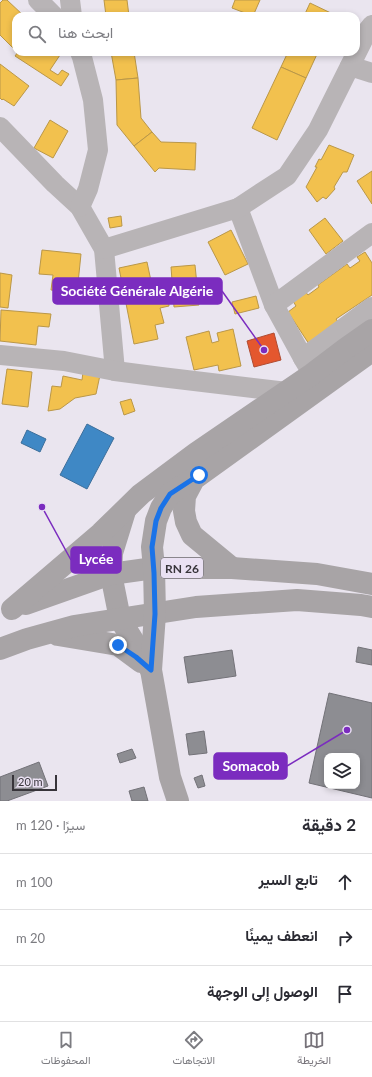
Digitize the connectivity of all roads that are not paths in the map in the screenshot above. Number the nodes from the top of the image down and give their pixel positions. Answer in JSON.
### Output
{"nodes":[{"id":1,"x":38,"y":0,"type":"edge"},
{"id":2,"x":70,"y":0,"type":"edge"},
{"id":3,"x":50,"y":12,"type":"edge"},
{"id":4,"x":72,"y":12,"type":"edge"},
{"id":5,"x":372,"y":25,"type":"edge"},
{"id":6,"x":360,"y":46,"type":"edge"},
{"id":7,"x":82,"y":56,"type":"edge"},
{"id":8,"x":355,"y":56,"type":"edge"},
{"id":9,"x":350,"y":66,"type":"junction"},
{"id":10,"x":372,"y":74,"type":"edge"},
{"id":11,"x":0,"y":126,"type":"edge"},
{"id":12,"x":8,"y":143,"type":"edge"},
{"id":13,"x":80,"y":207,"type":"junction"},
{"id":14,"x":238,"y":208,"type":"junction"},
{"id":15,"x":372,"y":233,"type":"edge"},
{"id":16,"x":104,"y":249,"type":"junction"},
{"id":17,"x":274,"y":305,"type":"junction"},
{"id":18,"x":372,"y":307,"type":"edge"},
{"id":19,"x":372,"y":330,"type":"edge"},
{"id":20,"x":372,"y":351,"type":"edge"},
{"id":21,"x":0,"y":355,"type":"edge"},
{"id":22,"x":307,"y":366,"type":"junction"},
{"id":23,"x":115,"y":371,"type":"junction"},
{"id":24,"x":287,"y":392,"type":"junction"},
{"id":25,"x":199,"y":475,"type":"junction"},
{"id":26,"x":126,"y":509,"type":"junction"},
{"id":27,"x":154,"y":568,"type":"junction"},
{"id":28,"x":232,"y":568,"type":"junction"},
{"id":29,"x":111,"y":574,"type":"junction"},
{"id":30,"x":372,"y":584,"type":"edge"},
{"id":31,"x":196,"y":607,"type":"junction"},
{"id":32,"x":372,"y":607,"type":"edge"},
{"id":33,"x":6,"y":613,"type":"edge"},
{"id":34,"x":155,"y":614,"type":"junction"},
{"id":35,"x":120,"y":619,"type":"junction"},
{"id":36,"x":49,"y":633,"type":"junction"},
{"id":37,"x":0,"y":649,"type":"edge"},
{"id":38,"x":151,"y":670,"type":"junction"},
{"id":39,"x":178,"y":801,"type":"edge"}],
"edges":[{"from":1,"to":3,"type":"street"},
{"from":2,"to":4,"type":"street"},
{"from":5,"to":6,"type":"street"},
{"from":7,"to":13,"type":"street"},
{"from":8,"to":9,"type":"street"},
{"from":9,"to":10,"type":"street"},
{"from":9,"to":14,"type":"street"},
{"from":11,"to":12,"type":"street"},
{"from":12,"to":13,"type":"street"},
{"from":13,"to":16,"type":"street"},
{"from":14,"to":16,"type":"street"},
{"from":14,"to":17,"type":"street"},
{"from":15,"to":17,"type":"street"},
{"from":16,"to":23,"type":"street"},
{"from":17,"to":22,"type":"street"},
{"from":18,"to":22,"type":"street"},
{"from":19,"to":22,"type":"main road"},
{"from":20,"to":25,"type":"main road"},
{"from":21,"to":23,"type":"street"},
{"from":22,"to":24,"type":"main road"},
{"from":23,"to":24,"type":"street"},
{"from":24,"to":26,"type":"main road"},
{"from":25,"to":27,"type":"main road"},
{"from":25,"to":28,"type":"main road"},
{"from":26,"to":29,"type":"main road"},
{"from":26,"to":33,"type":"main road"},
{"from":27,"to":28,"type":"main road","number":"RN 26"},
{"from":27,"to":29,"type":"main road","number":"RN 26"},
{"from":27,"to":34,"type":"main road","number":"RN 26"},
{"from":28,"to":30,"type":"main road","number":"RN 26"},
{"from":29,"to":33,"type":"main road","number":"RN 26"},
{"from":29,"to":35,"type":"main road"},
{"from":31,"to":32,"type":"main road"},
{"from":31,"to":34,"type":"main road"},
{"from":31,"to":38,"type":"main road"},
{"from":34,"to":35,"type":"main road"},
{"from":34,"to":38,"type":"main road"},
{"from":35,"to":36,"type":"main road"},
{"from":35,"to":38,"type":"main road"},
{"from":36,"to":37,"type":"main road"},
{"from":36,"to":38,"type":"main road"},
{"from":38,"to":39,"type":"main road"}]}
